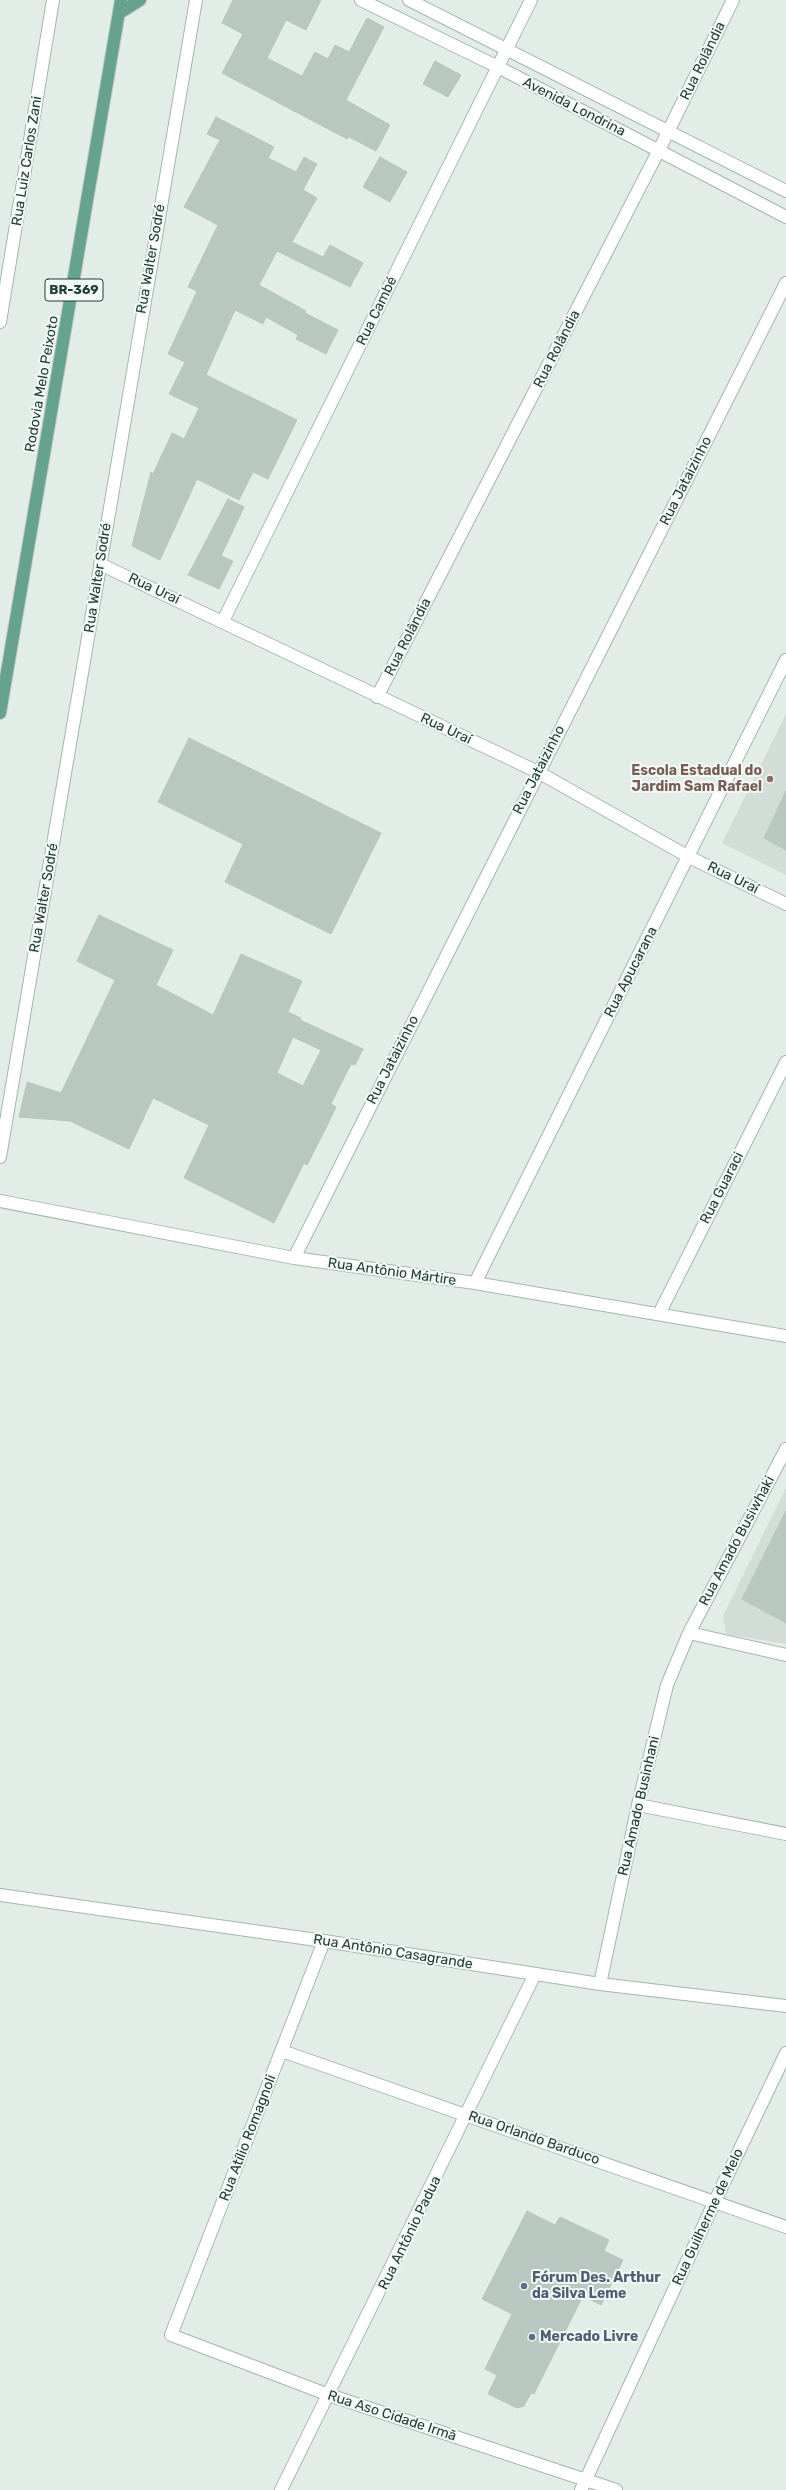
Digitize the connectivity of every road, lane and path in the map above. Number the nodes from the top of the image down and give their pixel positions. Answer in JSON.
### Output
{"nodes":[{"id":1,"x":53,"y":0,"type":"edge"},
{"id":2,"x":121,"y":0,"type":"edge"},
{"id":3,"x":125,"y":0,"type":"edge"},
{"id":4,"x":140,"y":0,"type":"edge"},
{"id":5,"x":196,"y":0,"type":"edge"},
{"id":6,"x":361,"y":0,"type":"edge"},
{"id":7,"x":409,"y":0,"type":"edge"},
{"id":8,"x":531,"y":0,"type":"edge"},
{"id":9,"x":733,"y":0,"type":"edge"},
{"id":10,"x":121,"y":12,"type":"junction"},
{"id":11,"x":507,"y":49,"type":"junction"},
{"id":12,"x":498,"y":68,"type":"junction"},
{"id":13,"x":669,"y":131,"type":"junction"},
{"id":14,"x":659,"y":150,"type":"junction"},
{"id":15,"x":786,"y":191,"type":"edge"},
{"id":16,"x":786,"y":217,"type":"edge"},
{"id":17,"x":786,"y":283,"type":"edge"},
{"id":18,"x":0,"y":322,"type":"edge"},
{"id":19,"x":100,"y":564,"type":"junction"},
{"id":20,"x":223,"y":621,"type":"junction"},
{"id":21,"x":786,"y":660,"type":"edge"},
{"id":22,"x":377,"y":697,"type":"junction"},
{"id":23,"x":0,"y":713,"type":"edge"},
{"id":24,"x":538,"y":772,"type":"junction"},
{"id":25,"x":689,"y":856,"type":"junction"},
{"id":26,"x":786,"y":904,"type":"edge"},
{"id":27,"x":786,"y":1062,"type":"edge"},
{"id":28,"x":0,"y":1157,"type":"edge"},
{"id":29,"x":0,"y":1201,"type":"edge"},
{"id":30,"x":294,"y":1258,"type":"junction"},
{"id":31,"x":475,"y":1283,"type":"junction"},
{"id":32,"x":658,"y":1314,"type":"junction"},
{"id":33,"x":786,"y":1336,"type":"edge"},
{"id":34,"x":786,"y":1449,"type":"edge"},
{"id":35,"x":689,"y":1633,"type":"junction"},
{"id":36,"x":786,"y":1655,"type":"edge"},
{"id":37,"x":638,"y":1805,"type":"junction"},
{"id":38,"x":786,"y":1834,"type":"edge"},
{"id":39,"x":0,"y":1894,"type":"edge"},
{"id":40,"x":324,"y":1940,"type":"junction"},
{"id":41,"x":536,"y":1974,"type":"junction"},
{"id":42,"x":600,"y":1984,"type":"junction"},
{"id":43,"x":786,"y":2006,"type":"edge"},
{"id":44,"x":282,"y":2051,"type":"junction"},
{"id":45,"x":786,"y":2054,"type":"edge"},
{"id":46,"x":468,"y":2116,"type":"junction"},
{"id":47,"x":715,"y":2201,"type":"junction"},
{"id":48,"x":786,"y":2227,"type":"edge"},
{"id":49,"x":171,"y":2335,"type":"joint"},
{"id":50,"x":329,"y":2395,"type":"junction"},
{"id":51,"x":584,"y":2485,"type":"edge"},
{"id":52,"x":281,"y":2490,"type":"edge"},
{"id":53,"x":616,"y":2490,"type":"edge"}],
"edges":[{"from":1,"to":18,"type":"street","name":"Rua Luiz Carlos Zani"},
{"from":2,"to":10,"type":"main road","name":"Rodovia Melo Peixoto","number":"BR-369"},
{"from":3,"to":10,"type":"main road","name":"Rodovia Melo Peixoto","number":"BR-369"},
{"from":4,"to":10,"type":"main road"},
{"from":5,"to":19,"type":"street","name":"Rua Walter Sodré"},
{"from":6,"to":12,"type":"street","name":"Avenida Londrina"},
{"from":7,"to":11,"type":"street","name":"Avenida Londrina"},
{"from":8,"to":11,"type":"street","name":"Rua Cambé"},
{"from":9,"to":13,"type":"street","name":"Rua Rolândia"},
{"from":10,"to":23,"type":"main road","name":"Rodovia Melo Peixoto","number":"BR-369"},
{"from":11,"to":12,"type":"street","name":"Rua Cambé"},
{"from":11,"to":13,"type":"street","name":"Avenida Londrina"},
{"from":12,"to":14,"type":"street","name":"Avenida Londrina"},
{"from":12,"to":20,"type":"street","name":"Rua Cambé"},
{"from":13,"to":14,"type":"street","name":"Rua Rolândia"},
{"from":13,"to":15,"type":"street","name":"Avenida Londrina"},
{"from":14,"to":16,"type":"street","name":"Avenida Londrina"},
{"from":14,"to":22,"type":"street","name":"Rua Rolândia"},
{"from":17,"to":24,"type":"street","name":"Rua Jataizinho"},
{"from":19,"to":20,"type":"street","name":"Rua Uraí"},
{"from":19,"to":28,"type":"street","name":"Rua Walter Sodré"},
{"from":20,"to":22,"type":"street","name":"Rua Uraí"},
{"from":21,"to":25,"type":"street","name":"Rua Apucarana"},
{"from":22,"to":24,"type":"street","name":"Rua Uraí"},
{"from":24,"to":25,"type":"street","name":"Rua Uraí"},
{"from":24,"to":30,"type":"street","name":"Rua Jataizinho"},
{"from":25,"to":26,"type":"street","name":"Rua Uraí"},
{"from":25,"to":31,"type":"street","name":"Rua Apucarana"},
{"from":27,"to":32,"type":"street","name":"Rua Guaraci"},
{"from":29,"to":30,"type":"street","name":"Rua Antônio Mártire"},
{"from":30,"to":31,"type":"street","name":"Rua Antônio Mártire"},
{"from":31,"to":32,"type":"street","name":"Rua Antônio Mártire"},
{"from":32,"to":33,"type":"street","name":"Rua Antônio Mártire"},
{"from":34,"to":35,"type":"street","name":"Rua Amado Busiwhaki"},
{"from":35,"to":36,"type":"street"},
{"from":35,"to":37,"type":"street","name":"Rua Amado Businhani"},
{"from":37,"to":38,"type":"street"},
{"from":37,"to":42,"type":"street","name":"Rua Amado Businhani"},
{"from":39,"to":40,"type":"street","name":"Rua Antônio Casagrande"},
{"from":40,"to":41,"type":"street","name":"Rua Antônio Casagrande"},
{"from":40,"to":44,"type":"street","name":"Rua Atílio Romagnoli"},
{"from":41,"to":42,"type":"street","name":"Rua Antônio Casagrande"},
{"from":41,"to":46,"type":"street","name":"Rua Antônio Padua"},
{"from":42,"to":43,"type":"street","name":"Rua Antônio Casagrande"},
{"from":44,"to":46,"type":"street","name":"Rua Orlando Barduco"},
{"from":44,"to":49,"type":"street","name":"Rua Atílio Romagnoli"},
{"from":45,"to":47,"type":"street","name":"Rua Guilherme de Melo"},
{"from":46,"to":47,"type":"street","name":"Rua Orlando Barduco"},
{"from":46,"to":50,"type":"street","name":"Rua Antônio Padua"},
{"from":47,"to":48,"type":"street","name":"Rua Orlando Barduco"},
{"from":47,"to":51,"type":"street","name":"Rua Guilherme de Melo"},
{"from":49,"to":50,"type":"street","name":"Rua Aso Cidade Irmã"},
{"from":50,"to":51,"type":"street","name":"Rua Aso Cidade Irmã"},
{"from":50,"to":52,"type":"street","name":"Rua Antônio Padua"},
{"from":51,"to":53,"type":"street","name":"Rua Aso Cidade Irmã"}]}
